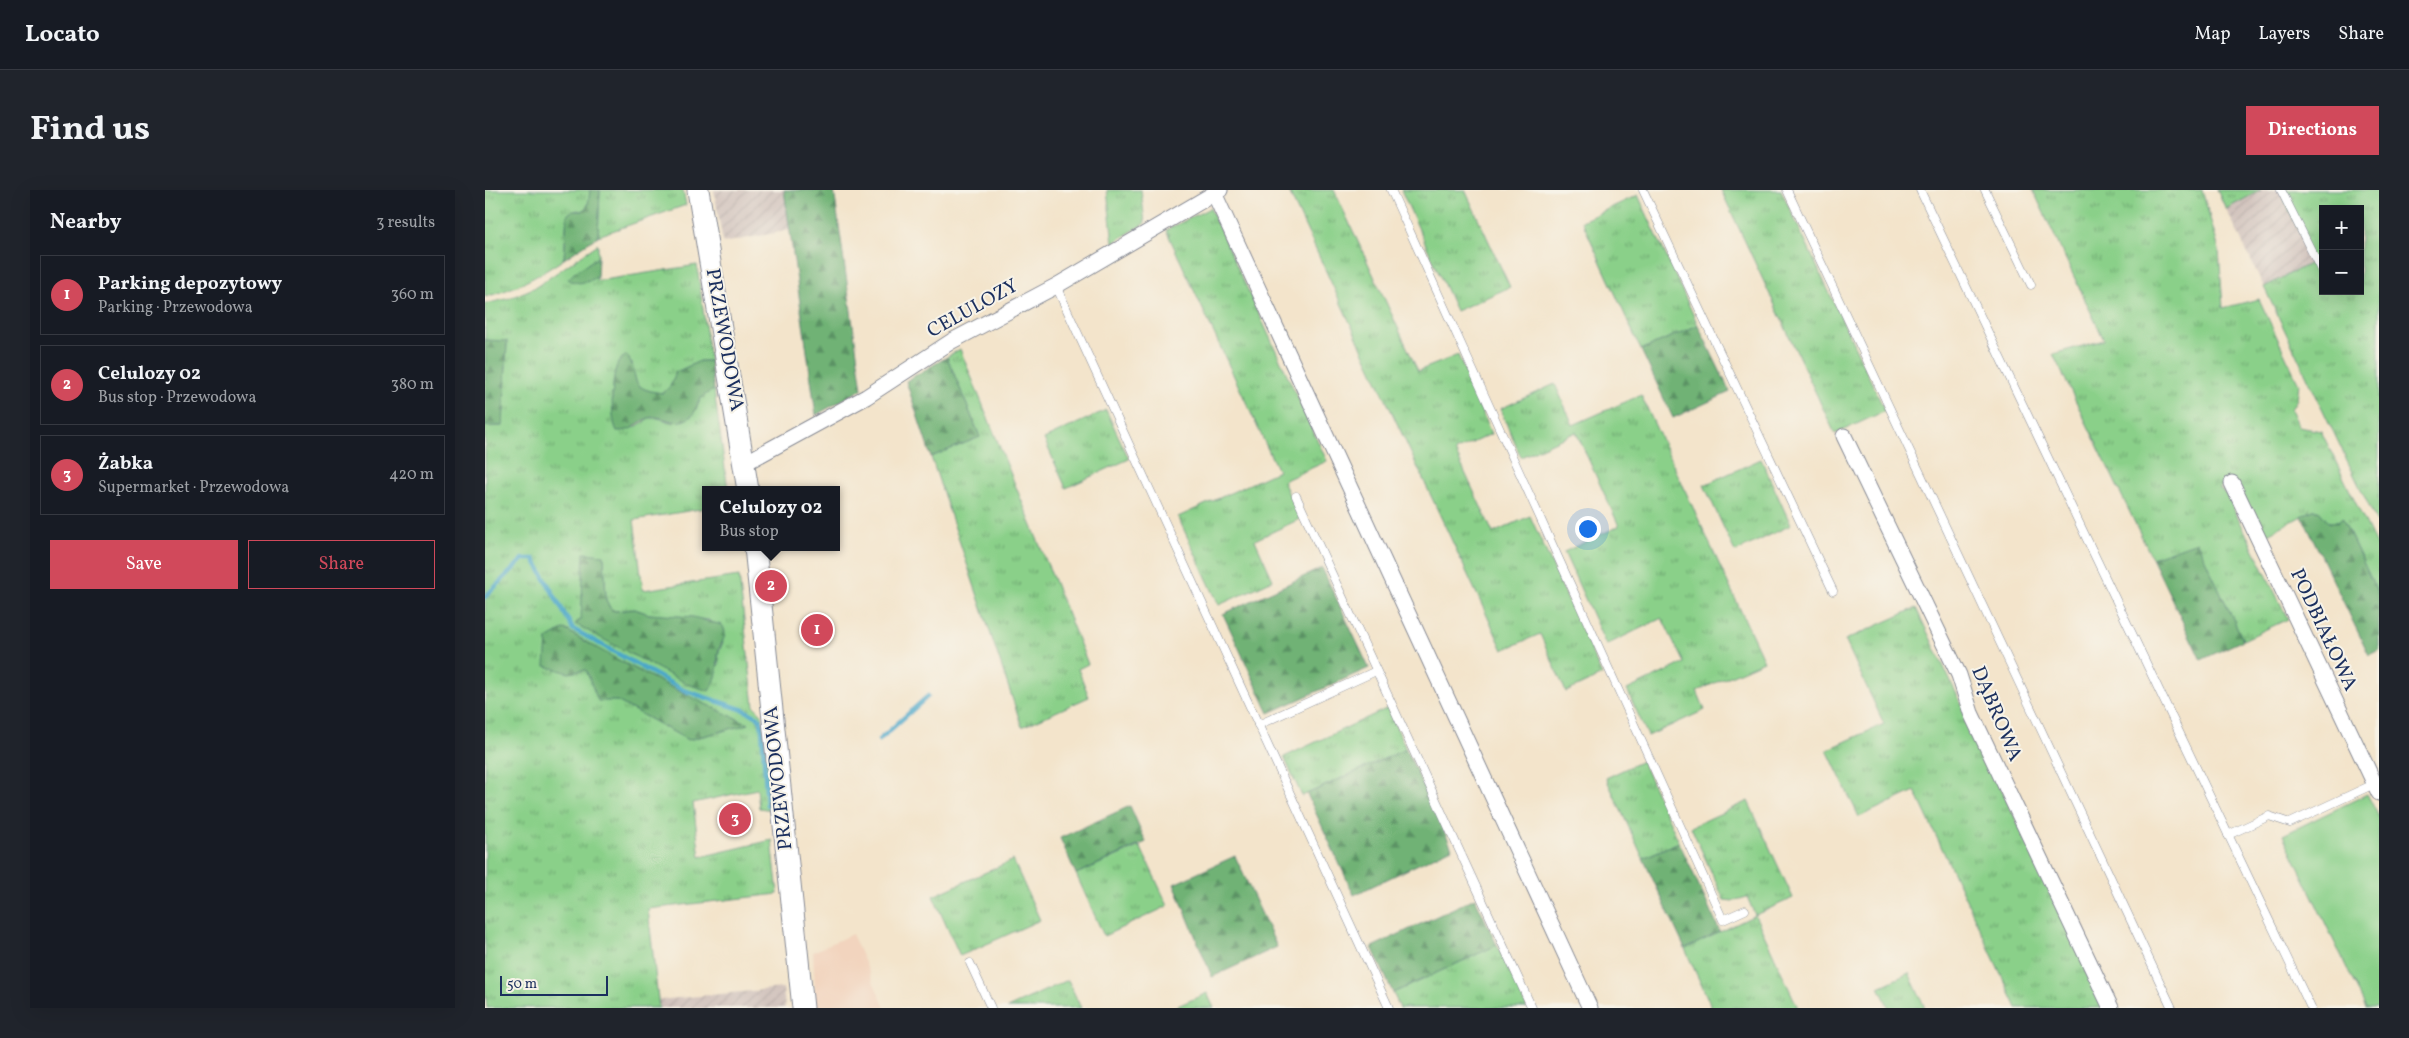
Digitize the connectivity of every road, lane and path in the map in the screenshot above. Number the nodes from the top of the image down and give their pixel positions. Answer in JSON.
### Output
{"nodes":[{"id":1,"x":698,"y":190,"type":"edge"},
{"id":2,"x":1391,"y":190,"type":"edge"},
{"id":3,"x":1643,"y":190,"type":"edge"},
{"id":4,"x":1787,"y":190,"type":"edge"},
{"id":5,"x":1920,"y":190,"type":"edge"},
{"id":6,"x":1985,"y":190,"type":"edge"},
{"id":7,"x":2281,"y":190,"type":"edge"},
{"id":8,"x":1217,"y":192,"type":"edge"},
{"id":9,"x":2319,"y":266,"type":"edge"},
{"id":10,"x":2031,"y":285,"type":"dead end"},
{"id":11,"x":1056,"y":286,"type":"junction"},
{"id":12,"x":1844,"y":436,"type":"dead end"},
{"id":13,"x":745,"y":462,"type":"junction"},
{"id":14,"x":2232,"y":483,"type":"dead end"},
{"id":15,"x":748,"y":486,"type":"edge"},
{"id":16,"x":1296,"y":496,"type":"dead end"},
{"id":17,"x":755,"y":551,"type":"edge"},
{"id":18,"x":1833,"y":591,"type":"dead end"},
{"id":19,"x":1376,"y":671,"type":"junction"},
{"id":20,"x":1258,"y":726,"type":"junction"},
{"id":21,"x":2377,"y":789,"type":"edge"},
{"id":22,"x":2228,"y":835,"type":"junction"},
{"id":23,"x":1745,"y":910,"type":"dead end"},
{"id":24,"x":970,"y":963,"type":"dead end"},
{"id":25,"x":803,"y":1008,"type":"edge"},
{"id":26,"x":991,"y":1008,"type":"edge"},
{"id":27,"x":1389,"y":1008,"type":"edge"},
{"id":28,"x":1531,"y":1008,"type":"edge"},
{"id":29,"x":1590,"y":1008,"type":"edge"},
{"id":30,"x":2111,"y":1008,"type":"edge"},
{"id":31,"x":2172,"y":1008,"type":"edge"},
{"id":32,"x":2311,"y":1008,"type":"edge"}],
"edges":[{"from":1,"to":13,"type":"street","name":"PRZEWODOWA"},
{"from":2,"to":23,"type":"lane"},
{"from":3,"to":18,"type":"lane"},
{"from":4,"to":31,"type":"lane"},
{"from":5,"to":22,"type":"lane"},
{"from":6,"to":10,"type":"lane"},
{"from":7,"to":9,"type":"lane"},
{"from":8,"to":11,"type":"street","name":"CELULOZY"},
{"from":8,"to":29,"type":"street"},
{"from":11,"to":13,"type":"street","name":"CELULOZY"},
{"from":11,"to":20,"type":"lane"},
{"from":12,"to":30,"type":"street","name":"DĄBROWA"},
{"from":13,"to":15,"type":"street","name":"PRZEWODOWA"},
{"from":14,"to":21,"type":"street","name":"PODBIAŁOWA"},
{"from":16,"to":19,"type":"lane"},
{"from":17,"to":25,"type":"street","name":"PRZEWODOWA"},
{"from":19,"to":20,"type":"lane"},
{"from":19,"to":28,"type":"lane"},
{"from":20,"to":27,"type":"lane"},
{"from":21,"to":22,"type":"lane"},
{"from":22,"to":32,"type":"lane"},
{"from":24,"to":26,"type":"lane"}]}
